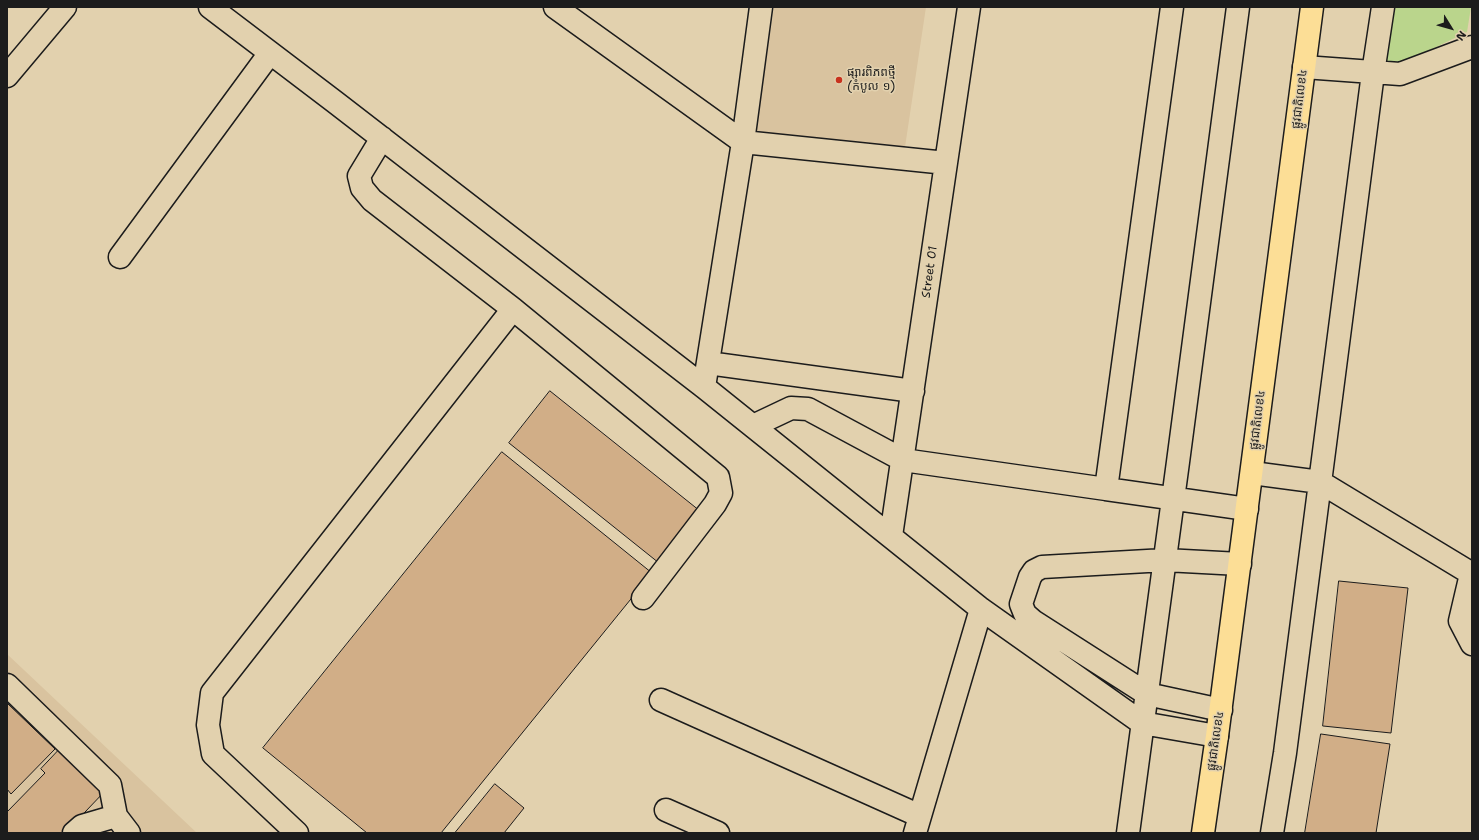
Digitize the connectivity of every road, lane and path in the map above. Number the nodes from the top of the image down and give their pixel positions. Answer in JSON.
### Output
{"nodes":[{"id":1,"x":64,"y":7,"type":"edge"},
{"id":2,"x":210,"y":7,"type":"edge"},
{"id":3,"x":555,"y":7,"type":"edge"},
{"id":4,"x":761,"y":7,"type":"edge"},
{"id":5,"x":969,"y":7,"type":"edge"},
{"id":6,"x":1172,"y":7,"type":"edge"},
{"id":7,"x":1238,"y":7,"type":"edge"},
{"id":8,"x":1312,"y":7,"type":"edge"},
{"id":9,"x":1382,"y":7,"type":"edge"},
{"id":10,"x":1472,"y":47,"type":"edge"},
{"id":11,"x":270,"y":53,"type":"junction"},
{"id":12,"x":1304,"y":67,"type":"junction"},
{"id":13,"x":1373,"y":73,"type":"junction"},
{"id":14,"x":7,"y":76,"type":"edge"},
{"id":15,"x":382,"y":138,"type":"junction"},
{"id":16,"x":743,"y":142,"type":"junction"},
{"id":17,"x":946,"y":163,"type":"junction"},
{"id":18,"x":120,"y":257,"type":"dead end"},
{"id":19,"x":513,"y":309,"type":"junction"},
{"id":20,"x":708,"y":363,"type":"junction"},
{"id":21,"x":704,"y":388,"type":"junction"},
{"id":22,"x":913,"y":391,"type":"junction"},
{"id":23,"x":752,"y":426,"type":"junction"},
{"id":24,"x":903,"y":460,"type":"junction"},
{"id":25,"x":1252,"y":473,"type":"junction"},
{"id":26,"x":1320,"y":482,"type":"junction"},
{"id":27,"x":1106,"y":489,"type":"junction"},
{"id":28,"x":1173,"y":499,"type":"junction"},
{"id":29,"x":1247,"y":510,"type":"junction"},
{"id":30,"x":891,"y":536,"type":"junction"},
{"id":31,"x":1165,"y":560,"type":"junction"},
{"id":32,"x":1240,"y":564,"type":"junction"},
{"id":33,"x":1472,"y":574,"type":"edge"},
{"id":34,"x":643,"y":598,"type":"dead end"},
{"id":35,"x":981,"y":609,"type":"junction"},
{"id":36,"x":1472,"y":644,"type":"edge"},
{"id":37,"x":7,"y":684,"type":"edge"},
{"id":38,"x":1147,"y":694,"type":"junction"},
{"id":39,"x":661,"y":700,"type":"dead end"},
{"id":40,"x":1221,"y":710,"type":"junction"},
{"id":41,"x":1142,"y":723,"type":"junction"},
{"id":42,"x":1217,"y":736,"type":"junction"},
{"id":43,"x":666,"y":810,"type":"dead end"},
{"id":44,"x":918,"y":824,"type":"edge"},
{"id":45,"x":123,"y":825,"type":"edge"},
{"id":46,"x":74,"y":833,"type":"edge"},
{"id":47,"x":296,"y":833,"type":"edge"},
{"id":48,"x":718,"y":833,"type":"edge"},
{"id":49,"x":1128,"y":833,"type":"edge"},
{"id":50,"x":1203,"y":833,"type":"edge"},
{"id":51,"x":1272,"y":833,"type":"edge"}],
"edges":[{"from":1,"to":14,"type":"street"},
{"from":2,"to":11,"type":"street"},
{"from":3,"to":16,"type":"street"},
{"from":4,"to":16,"type":"street"},
{"from":5,"to":17,"type":"street","name":"Street 01"},
{"from":6,"to":27,"type":"street"},
{"from":7,"to":28,"type":"street"},
{"from":8,"to":12,"type":"highway","name":"ផ្លូវជាតិលេខ៤"},
{"from":9,"to":13,"type":"street"},
{"from":10,"to":13,"type":"street"},
{"from":11,"to":15,"type":"street"},
{"from":11,"to":18,"type":"street"},
{"from":12,"to":13,"type":"street"},
{"from":12,"to":25,"type":"highway","name":"ផ្លូវជាតិលេខ៤"},
{"from":13,"to":26,"type":"street"},
{"from":15,"to":19,"type":"street"},
{"from":15,"to":21,"type":"street"},
{"from":16,"to":17,"type":"street"},
{"from":16,"to":20,"type":"street"},
{"from":17,"to":22,"type":"street","name":"Street 01"},
{"from":19,"to":34,"type":"street"},
{"from":19,"to":47,"type":"street"},
{"from":20,"to":21,"type":"street"},
{"from":20,"to":22,"type":"street"},
{"from":21,"to":23,"type":"street"},
{"from":22,"to":24,"type":"street","name":"Street 01"},
{"from":23,"to":24,"type":"street"},
{"from":23,"to":30,"type":"street"},
{"from":24,"to":27,"type":"street"},
{"from":24,"to":30,"type":"street","name":"Street 01"},
{"from":25,"to":26,"type":"street"},
{"from":25,"to":29,"type":"highway","name":"ផ្លូវជាតិលេខ៤"},
{"from":26,"to":33,"type":"street"},
{"from":26,"to":51,"type":"street"},
{"from":27,"to":28,"type":"street"},
{"from":28,"to":29,"type":"street"},
{"from":28,"to":31,"type":"street"},
{"from":29,"to":32,"type":"highway","name":"ផ្លូវជាតិលេខ៤"},
{"from":30,"to":35,"type":"street"},
{"from":31,"to":32,"type":"street"},
{"from":31,"to":38,"type":"street"},
{"from":31,"to":38,"type":"street"},
{"from":32,"to":40,"type":"highway","name":"ផ្លូវជាតិលេខ៤"},
{"from":33,"to":36,"type":"street"},
{"from":35,"to":41,"type":"street"},
{"from":35,"to":44,"type":"street"},
{"from":37,"to":45,"type":"street"},
{"from":38,"to":40,"type":"street"},
{"from":38,"to":41,"type":"street"},
{"from":39,"to":44,"type":"street"},
{"from":40,"to":42,"type":"highway","name":"ផ្លូវជាតិលេខ៤"},
{"from":41,"to":42,"type":"street"},
{"from":41,"to":49,"type":"street"},
{"from":42,"to":50,"type":"highway","name":"ផ្លូវជាតិលេខ៤"},
{"from":43,"to":48,"type":"street"},
{"from":45,"to":46,"type":"street"}]}
